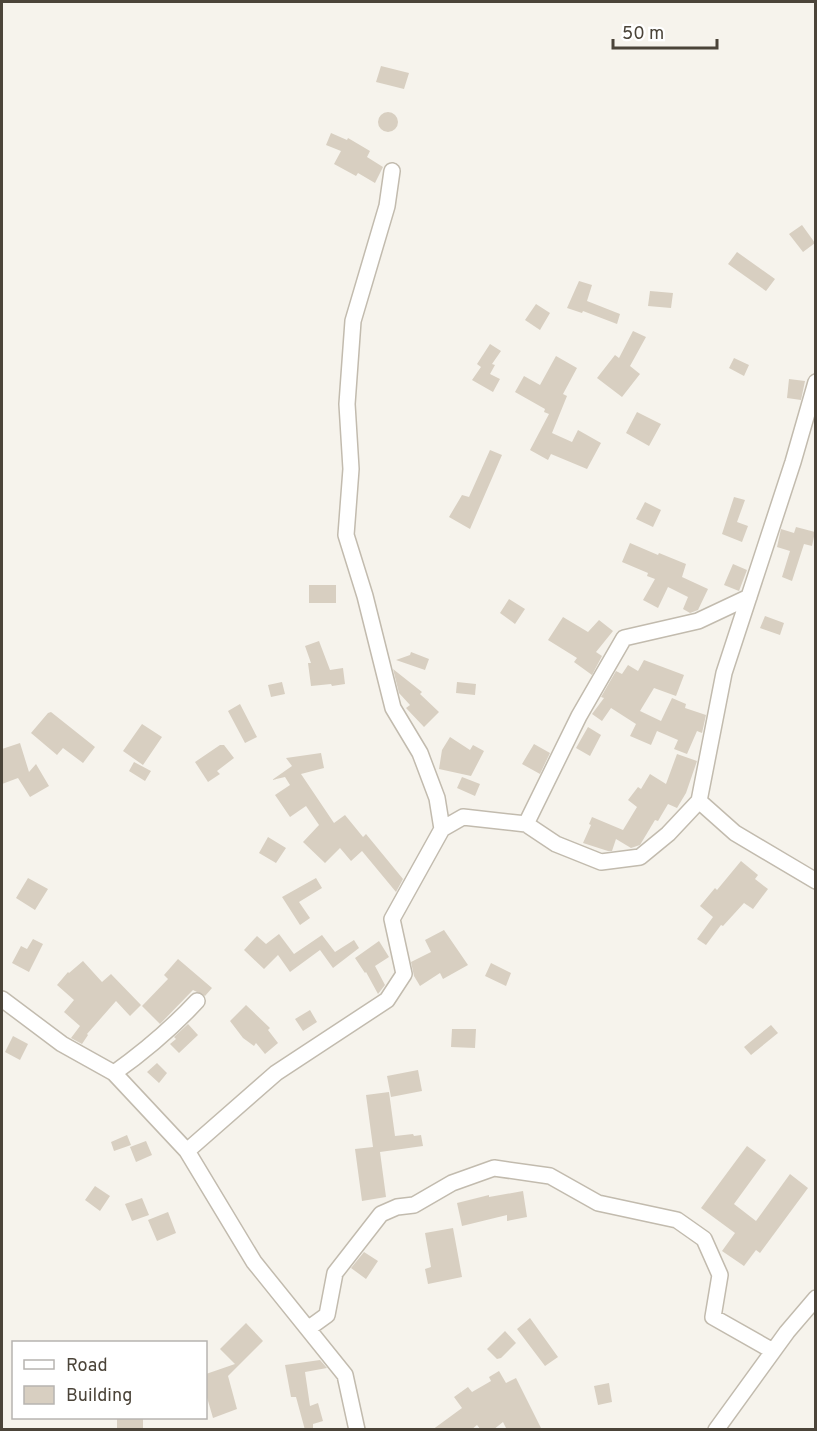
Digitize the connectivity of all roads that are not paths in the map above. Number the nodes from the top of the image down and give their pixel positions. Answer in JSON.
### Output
{"nodes":[{"id":1,"x":392,"y":171,"type":"dead end"},
{"id":2,"x":816,"y":382,"type":"edge"},
{"id":3,"x":749,"y":597,"type":"junction"},
{"id":4,"x":699,"y":801,"type":"junction"},
{"id":5,"x":526,"y":824,"type":"junction"},
{"id":6,"x":442,"y":829,"type":"junction"},
{"id":7,"x":816,"y":881,"type":"edge"},
{"id":8,"x":2,"y":999,"type":"edge"},
{"id":9,"x":197,"y":1001,"type":"dead end"},
{"id":10,"x":114,"y":1073,"type":"junction"},
{"id":11,"x":187,"y":1151,"type":"junction"},
{"id":12,"x":816,"y":1298,"type":"edge"},
{"id":13,"x":309,"y":1328,"type":"junction"},
{"id":14,"x":773,"y":1351,"type":"junction"},
{"id":15,"x":357,"y":1430,"type":"edge"},
{"id":16,"x":716,"y":1430,"type":"edge"}],
"edges":[{"from":1,"to":6,"type":"street"},
{"from":2,"to":3,"type":"street"},
{"from":3,"to":4,"type":"street"},
{"from":3,"to":5,"type":"street"},
{"from":4,"to":5,"type":"street"},
{"from":4,"to":7,"type":"street"},
{"from":5,"to":6,"type":"street"},
{"from":6,"to":11,"type":"street"},
{"from":8,"to":10,"type":"street"},
{"from":9,"to":10,"type":"street"},
{"from":10,"to":11,"type":"street"},
{"from":11,"to":13,"type":"street"},
{"from":12,"to":14,"type":"street"},
{"from":13,"to":14,"type":"street"},
{"from":13,"to":15,"type":"street"},
{"from":14,"to":16,"type":"street"}]}
